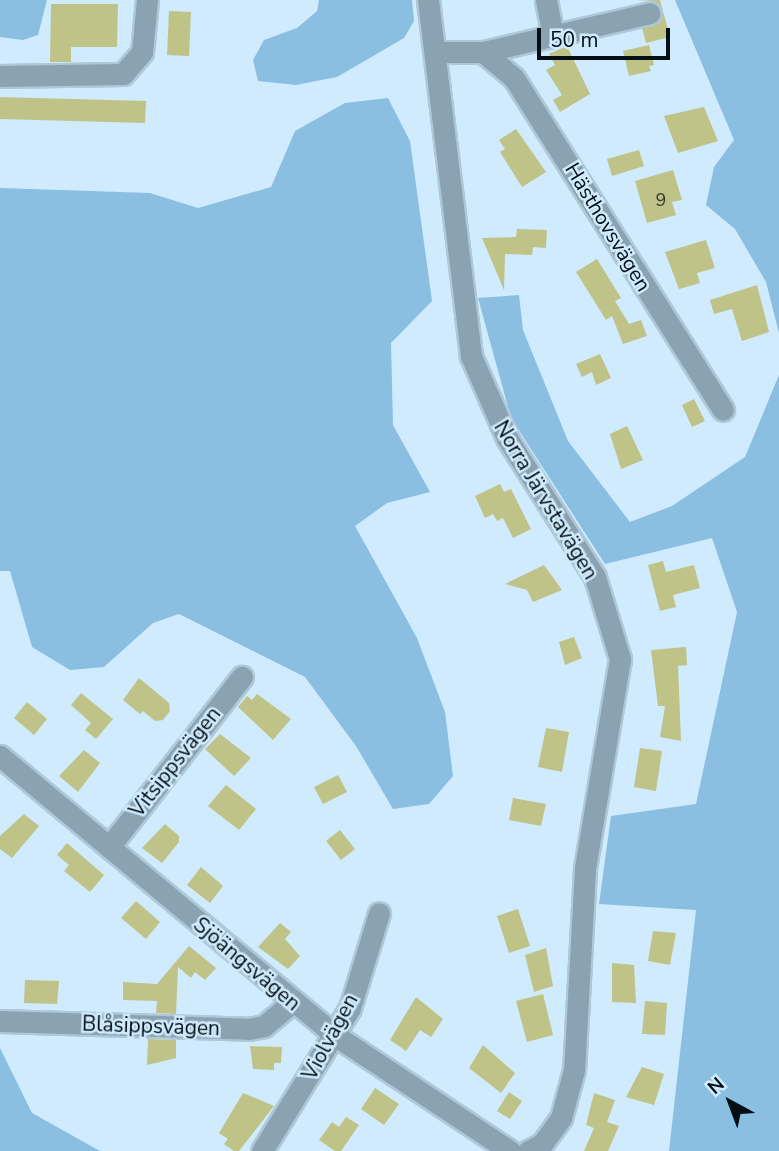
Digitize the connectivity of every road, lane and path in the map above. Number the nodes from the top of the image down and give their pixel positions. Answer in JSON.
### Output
{"nodes":[{"id":1,"x":147,"y":0,"type":"edge"},
{"id":2,"x":428,"y":0,"type":"edge"},
{"id":3,"x":546,"y":0,"type":"edge"},
{"id":4,"x":650,"y":13,"type":"dead end"},
{"id":5,"x":553,"y":36,"type":"junction"},
{"id":6,"x":435,"y":52,"type":"junction"},
{"id":7,"x":483,"y":52,"type":"junction"},
{"id":8,"x":0,"y":76,"type":"edge"},
{"id":9,"x":723,"y":410,"type":"dead end"},
{"id":10,"x":242,"y":677,"type":"dead end"},
{"id":11,"x":0,"y":756,"type":"edge"},
{"id":12,"x":108,"y":847,"type":"junction"},
{"id":13,"x":379,"y":913,"type":"dead end"},
{"id":14,"x":293,"y":1002,"type":"junction"},
{"id":15,"x":0,"y":1021,"type":"edge"},
{"id":16,"x":336,"y":1036,"type":"junction"},
{"id":17,"x":262,"y":1151,"type":"edge"},
{"id":18,"x":510,"y":1151,"type":"edge"},
{"id":19,"x":528,"y":1151,"type":"edge"}],
"edges":[{"from":1,"to":8,"type":"street"},
{"from":2,"to":6,"type":"street","name":"Norra Järvstavägen"},
{"from":3,"to":5,"type":"street"},
{"from":4,"to":5,"type":"street"},
{"from":5,"to":7,"type":"street"},
{"from":6,"to":7,"type":"street"},
{"from":6,"to":19,"type":"street","name":"Norra Järvstavägen"},
{"from":7,"to":9,"type":"street","name":"Hästhovsvägen"},
{"from":10,"to":12,"type":"street","name":"Vitsippsvägen"},
{"from":11,"to":12,"type":"street","name":"Sjöängsvägen"},
{"from":12,"to":14,"type":"street","name":"Sjöängsvägen"},
{"from":13,"to":16,"type":"street","name":"Violvägen"},
{"from":14,"to":15,"type":"street","name":"Blåsippsvägen"},
{"from":14,"to":16,"type":"street","name":"Sjöängsvägen"},
{"from":16,"to":17,"type":"street","name":"Violvägen"},
{"from":16,"to":18,"type":"street","name":"Sjöängsvägen"}]}
